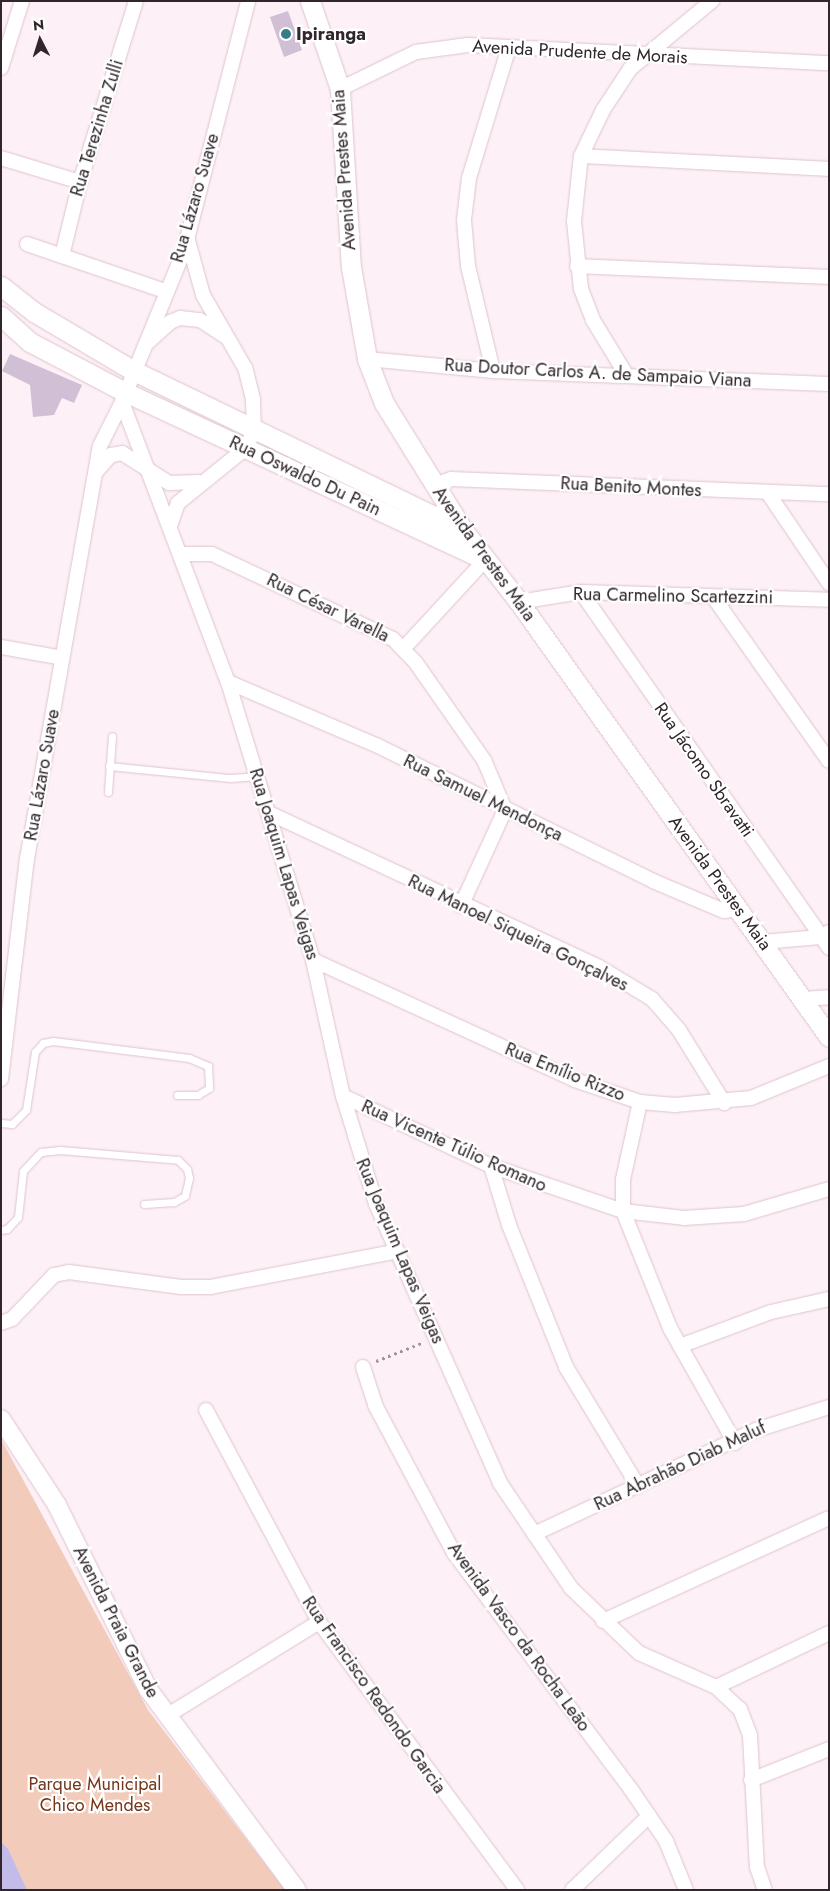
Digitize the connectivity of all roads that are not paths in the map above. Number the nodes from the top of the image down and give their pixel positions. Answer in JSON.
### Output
{"nodes":[{"id":1,"x":22,"y":1,"type":"edge"},
{"id":2,"x":136,"y":1,"type":"edge"},
{"id":3,"x":310,"y":1,"type":"edge"},
{"id":4,"x":712,"y":1,"type":"edge"},
{"id":5,"x":250,"y":2,"type":"edge"},
{"id":6,"x":510,"y":47,"type":"junction"},
{"id":7,"x":644,"y":56,"type":"junction"},
{"id":8,"x":829,"y":63,"type":"edge"},
{"id":9,"x":1,"y":68,"type":"edge"},
{"id":10,"x":340,"y":89,"type":"junction"},
{"id":11,"x":581,"y":156,"type":"junction"},
{"id":12,"x":1,"y":158,"type":"edge"},
{"id":13,"x":829,"y":169,"type":"edge"},
{"id":14,"x":80,"y":182,"type":"junction"},
{"id":15,"x":186,"y":234,"type":"junction"},
{"id":16,"x":27,"y":244,"type":"dead end"},
{"id":17,"x":62,"y":256,"type":"junction"},
{"id":18,"x":577,"y":266,"type":"junction"},
{"id":19,"x":829,"y":277,"type":"edge"},
{"id":20,"x":1,"y":286,"type":"edge"},
{"id":21,"x":165,"y":291,"type":"junction"},
{"id":22,"x":1,"y":316,"type":"edge"},
{"id":23,"x":230,"y":341,"type":"junction"},
{"id":24,"x":141,"y":348,"type":"junction"},
{"id":25,"x":366,"y":359,"type":"junction"},
{"id":26,"x":132,"y":370,"type":"junction"},
{"id":27,"x":494,"y":371,"type":"junction"},
{"id":28,"x":627,"y":376,"type":"junction"},
{"id":29,"x":824,"y":384,"type":"edge"},
{"id":30,"x":123,"y":397,"type":"junction"},
{"id":31,"x":829,"y":398,"type":"edge"},
{"id":32,"x":254,"y":431,"type":"junction"},
{"id":33,"x":246,"y":448,"type":"junction"},
{"id":34,"x":96,"y":472,"type":"junction"},
{"id":35,"x":149,"y":474,"type":"junction"},
{"id":36,"x":202,"y":482,"type":"junction"},
{"id":37,"x":434,"y":485,"type":"junction"},
{"id":38,"x":768,"y":493,"type":"junction"},
{"id":39,"x":829,"y":494,"type":"edge"},
{"id":40,"x":170,"y":526,"type":"junction"},
{"id":41,"x":463,"y":530,"type":"junction"},
{"id":42,"x":182,"y":554,"type":"junction"},
{"id":43,"x":485,"y":560,"type":"junction"},
{"id":44,"x":829,"y":583,"type":"edge"},
{"id":45,"x":581,"y":592,"type":"junction"},
{"id":46,"x":714,"y":598,"type":"junction"},
{"id":47,"x":829,"y":600,"type":"edge"},
{"id":48,"x":518,"y":602,"type":"junction"},
{"id":49,"x":1,"y":647,"type":"edge"},
{"id":50,"x":403,"y":649,"type":"junction"},
{"id":51,"x":62,"y":658,"type":"junction"},
{"id":52,"x":228,"y":682,"type":"junction"},
{"id":53,"x":112,"y":736,"type":"dead end"},
{"id":54,"x":829,"y":761,"type":"edge"},
{"id":55,"x":109,"y":766,"type":"junction"},
{"id":56,"x":258,"y":776,"type":"junction"},
{"id":57,"x":108,"y":792,"type":"dead end"},
{"id":58,"x":505,"y":810,"type":"junction"},
{"id":59,"x":269,"y":813,"type":"junction"},
{"id":60,"x":461,"y":906,"type":"junction"},
{"id":61,"x":738,"y":909,"type":"junction"},
{"id":62,"x":826,"y":939,"type":"edge"},
{"id":63,"x":763,"y":942,"type":"junction"},
{"id":64,"x":313,"y":960,"type":"junction"},
{"id":65,"x":829,"y":997,"type":"edge"},
{"id":66,"x":803,"y":999,"type":"junction"},
{"id":67,"x":829,"y":1037,"type":"edge"},
{"id":68,"x":829,"y":1066,"type":"edge"},
{"id":69,"x":1,"y":1079,"type":"edge"},
{"id":70,"x":177,"y":1095,"type":"dead end"},
{"id":71,"x":343,"y":1096,"type":"junction"},
{"id":72,"x":640,"y":1102,"type":"junction"},
{"id":73,"x":724,"y":1103,"type":"junction"},
{"id":74,"x":1,"y":1123,"type":"edge"},
{"id":75,"x":491,"y":1166,"type":"junction"},
{"id":76,"x":829,"y":1189,"type":"edge"},
{"id":77,"x":144,"y":1204,"type":"dead end"},
{"id":78,"x":623,"y":1211,"type":"junction"},
{"id":79,"x":1,"y":1230,"type":"edge"},
{"id":80,"x":398,"y":1251,"type":"junction"},
{"id":81,"x":829,"y":1299,"type":"edge"},
{"id":82,"x":1,"y":1323,"type":"edge"},
{"id":83,"x":680,"y":1346,"type":"junction"},
{"id":84,"x":363,"y":1366,"type":"road end"},
{"id":85,"x":829,"y":1407,"type":"edge"},
{"id":86,"x":206,"y":1410,"type":"dead end"},
{"id":87,"x":1,"y":1419,"type":"edge"},
{"id":88,"x":735,"y":1442,"type":"junction"},
{"id":89,"x":638,"y":1486,"type":"junction"},
{"id":90,"x":829,"y":1518,"type":"edge"},
{"id":91,"x":534,"y":1534,"type":"junction"},
{"id":92,"x":603,"y":1621,"type":"junction"},
{"id":93,"x":319,"y":1622,"type":"junction"},
{"id":94,"x":829,"y":1633,"type":"edge"},
{"id":95,"x":716,"y":1687,"type":"junction"},
{"id":96,"x":168,"y":1715,"type":"junction"},
{"id":97,"x":829,"y":1749,"type":"edge"},
{"id":98,"x":750,"y":1780,"type":"junction"},
{"id":99,"x":649,"y":1816,"type":"junction"},
{"id":100,"x":297,"y":1890,"type":"edge"},
{"id":101,"x":517,"y":1890,"type":"edge"},
{"id":102,"x":572,"y":1890,"type":"edge"},
{"id":103,"x":686,"y":1890,"type":"edge"},
{"id":104,"x":764,"y":1890,"type":"edge"}],
"edges":[{"from":1,"to":9,"type":"street"},
{"from":2,"to":14,"type":"street","name":"Rua Terezinha Zulli"},
{"from":3,"to":10,"type":"main road","name":"Avenida Prestes Maia"},
{"from":4,"to":7,"type":"street"},
{"from":5,"to":15,"type":"street","name":"Rua Lázaro Suave"},
{"from":6,"to":7,"type":"street","name":"Avenida Prudente de Morais"},
{"from":6,"to":10,"type":"street","name":"Avenida Prudente de Morais"},
{"from":6,"to":27,"type":"street"},
{"from":7,"to":8,"type":"street","name":"Avenida Prudente de Morais"},
{"from":7,"to":11,"type":"street"},
{"from":10,"to":25,"type":"main road","name":"Avenida Prestes Maia"},
{"from":11,"to":13,"type":"street"},
{"from":11,"to":18,"type":"street"},
{"from":12,"to":14,"type":"street"},
{"from":14,"to":17,"type":"street","name":"Rua Terezinha Zulli"},
{"from":15,"to":21,"type":"street","name":"Rua Lázaro Suave"},
{"from":15,"to":23,"type":"street"},
{"from":16,"to":17,"type":"street"},
{"from":17,"to":21,"type":"street"},
{"from":18,"to":19,"type":"street"},
{"from":18,"to":28,"type":"street"},
{"from":20,"to":26,"type":"main road","name":"Rua Oswaldo Du Pain"},
{"from":21,"to":24,"type":"street","name":"Rua Lázaro Suave"},
{"from":22,"to":30,"type":"main road","name":"Rua Oswaldo Du Pain"},
{"from":23,"to":24,"type":"street"},
{"from":23,"to":32,"type":"street"},
{"from":24,"to":26,"type":"street","name":"Rua Lázaro Suave"},
{"from":25,"to":27,"type":"street","name":"Rua Doutor Carlos A. de Sampaio Viana"},
{"from":25,"to":37,"type":"main road","name":"Avenida Prestes Maia"},
{"from":26,"to":30,"type":"street","name":"Rua Lázaro Suave"},
{"from":26,"to":32,"type":"main road","name":"Rua Oswaldo Du Pain"},
{"from":27,"to":28,"type":"street","name":"Rua Doutor Carlos A. de Sampaio Viana"},
{"from":28,"to":29,"type":"street","name":"Rua Doutor Carlos A. de Sampaio Viana"},
{"from":29,"to":31,"type":"street"},
{"from":30,"to":33,"type":"main road","name":"Rua Oswaldo Du Pain"},
{"from":30,"to":34,"type":"street","name":"Rua Lázaro Suave"},
{"from":30,"to":35,"type":"street","name":"Rua Joaquim Lapas Veigas"},
{"from":32,"to":33,"type":"street"},
{"from":32,"to":41,"type":"main road","name":"Rua Oswaldo Du Pain"},
{"from":33,"to":36,"type":"street"},
{"from":33,"to":43,"type":"main road","name":"Rua Oswaldo Du Pain"},
{"from":34,"to":35,"type":"street"},
{"from":34,"to":51,"type":"street","name":"Rua Lázaro Suave"},
{"from":35,"to":36,"type":"street"},
{"from":35,"to":40,"type":"street","name":"Rua Joaquim Lapas Veigas"},
{"from":36,"to":40,"type":"street"},
{"from":37,"to":38,"type":"street","name":"Rua Benito Montes"},
{"from":37,"to":41,"type":"main road","name":"Avenida Prestes Maia"},
{"from":38,"to":39,"type":"street","name":"Rua Benito Montes"},
{"from":38,"to":44,"type":"street"},
{"from":40,"to":42,"type":"street","name":"Rua Joaquim Lapas Veigas"},
{"from":41,"to":43,"type":"main road","name":"Avenida Prestes Maia"},
{"from":42,"to":50,"type":"street","name":"Rua César Varella"},
{"from":42,"to":52,"type":"street","name":"Rua Joaquim Lapas Veigas"},
{"from":43,"to":48,"type":"main road","name":"Avenida Prestes Maia"},
{"from":43,"to":50,"type":"street"},
{"from":45,"to":46,"type":"street","name":"Rua Carmelino Scartezzini"},
{"from":45,"to":48,"type":"street","name":"Rua Carmelino Scartezzini"},
{"from":45,"to":62,"type":"street","name":"Rua Jácomo Sbravatti"},
{"from":46,"to":47,"type":"street","name":"Rua Carmelino Scartezzini"},
{"from":46,"to":54,"type":"street"},
{"from":48,"to":61,"type":"main road","name":"Avenida Prestes Maia"},
{"from":49,"to":51,"type":"street"},
{"from":50,"to":58,"type":"street","name":"Rua César Varella"},
{"from":51,"to":69,"type":"street","name":"Rua Lázaro Suave"},
{"from":52,"to":56,"type":"street","name":"Rua Joaquim Lapas Veigas"},
{"from":52,"to":58,"type":"street","name":"Rua Samuel Mendonça"},
{"from":53,"to":55,"type":"lane"},
{"from":55,"to":56,"type":"lane"},
{"from":55,"to":57,"type":"lane"},
{"from":56,"to":59,"type":"street","name":"Rua Joaquim Lapas Veigas"},
{"from":58,"to":60,"type":"street"},
{"from":58,"to":61,"type":"street","name":"Rua Samuel Mendonça"},
{"from":59,"to":60,"type":"street","name":"Rua Manoel Siqueira Gonçalves"},
{"from":59,"to":64,"type":"street","name":"Rua Joaquim Lapas Veigas"},
{"from":60,"to":73,"type":"street","name":"Rua Manoel Siqueira Gonçalves"},
{"from":61,"to":63,"type":"main road","name":"Avenida Prestes Maia"},
{"from":62,"to":63,"type":"street"},
{"from":63,"to":66,"type":"main road","name":"Avenida Prestes Maia"},
{"from":64,"to":71,"type":"street","name":"Rua Joaquim Lapas Veigas"},
{"from":64,"to":72,"type":"street","name":"Rua Emílio Rizzo"},
{"from":65,"to":66,"type":"street"},
{"from":66,"to":67,"type":"main road","name":"Avenida Prestes Maia"},
{"from":68,"to":73,"type":"street","name":"Rua Emílio Rizzo"},
{"from":70,"to":74,"type":"lane"},
{"from":71,"to":75,"type":"street","name":"Rua Vicente Túlio Romano"},
{"from":71,"to":80,"type":"street","name":"Rua Joaquim Lapas Veigas"},
{"from":72,"to":73,"type":"street","name":"Rua Emílio Rizzo"},
{"from":72,"to":78,"type":"street"},
{"from":75,"to":78,"type":"street","name":"Rua Vicente Túlio Romano"},
{"from":75,"to":89,"type":"street"},
{"from":76,"to":78,"type":"street","name":"Rua Vicente Túlio Romano"},
{"from":77,"to":79,"type":"lane"},
{"from":78,"to":83,"type":"street"},
{"from":80,"to":82,"type":"street"},
{"from":80,"to":91,"type":"street","name":"Rua Joaquim Lapas Veigas"},
{"from":81,"to":83,"type":"street"},
{"from":83,"to":88,"type":"street"},
{"from":84,"to":99,"type":"street","name":"Avenida Vasco da Rocha Leão"},
{"from":85,"to":88,"type":"street","name":"Rua Abrahão Diab Maluf"},
{"from":86,"to":93,"type":"street","name":"Rua Francisco Redondo Garcia"},
{"from":87,"to":96,"type":"street","name":"Avenida Praia Grande"},
{"from":88,"to":89,"type":"street","name":"Rua Abrahão Diab Maluf"},
{"from":89,"to":91,"type":"street","name":"Rua Abrahão Diab Maluf"},
{"from":90,"to":92,"type":"street"},
{"from":91,"to":92,"type":"street","name":"Rua Joaquim Lapas Veigas"},
{"from":92,"to":95,"type":"street","name":"Rua Joaquim Lapas Veigas"},
{"from":93,"to":96,"type":"street"},
{"from":93,"to":101,"type":"street","name":"Rua Francisco Redondo Garcia"},
{"from":94,"to":95,"type":"street"},
{"from":95,"to":98,"type":"street","name":"Rua Joaquim Lapas Veigas"},
{"from":96,"to":100,"type":"street","name":"Avenida Praia Grande"},
{"from":97,"to":98,"type":"street"},
{"from":98,"to":104,"type":"street","name":"Rua Joaquim Lapas Veigas"},
{"from":99,"to":102,"type":"street"},
{"from":99,"to":103,"type":"street","name":"Avenida Vasco da Rocha Leão"}]}
